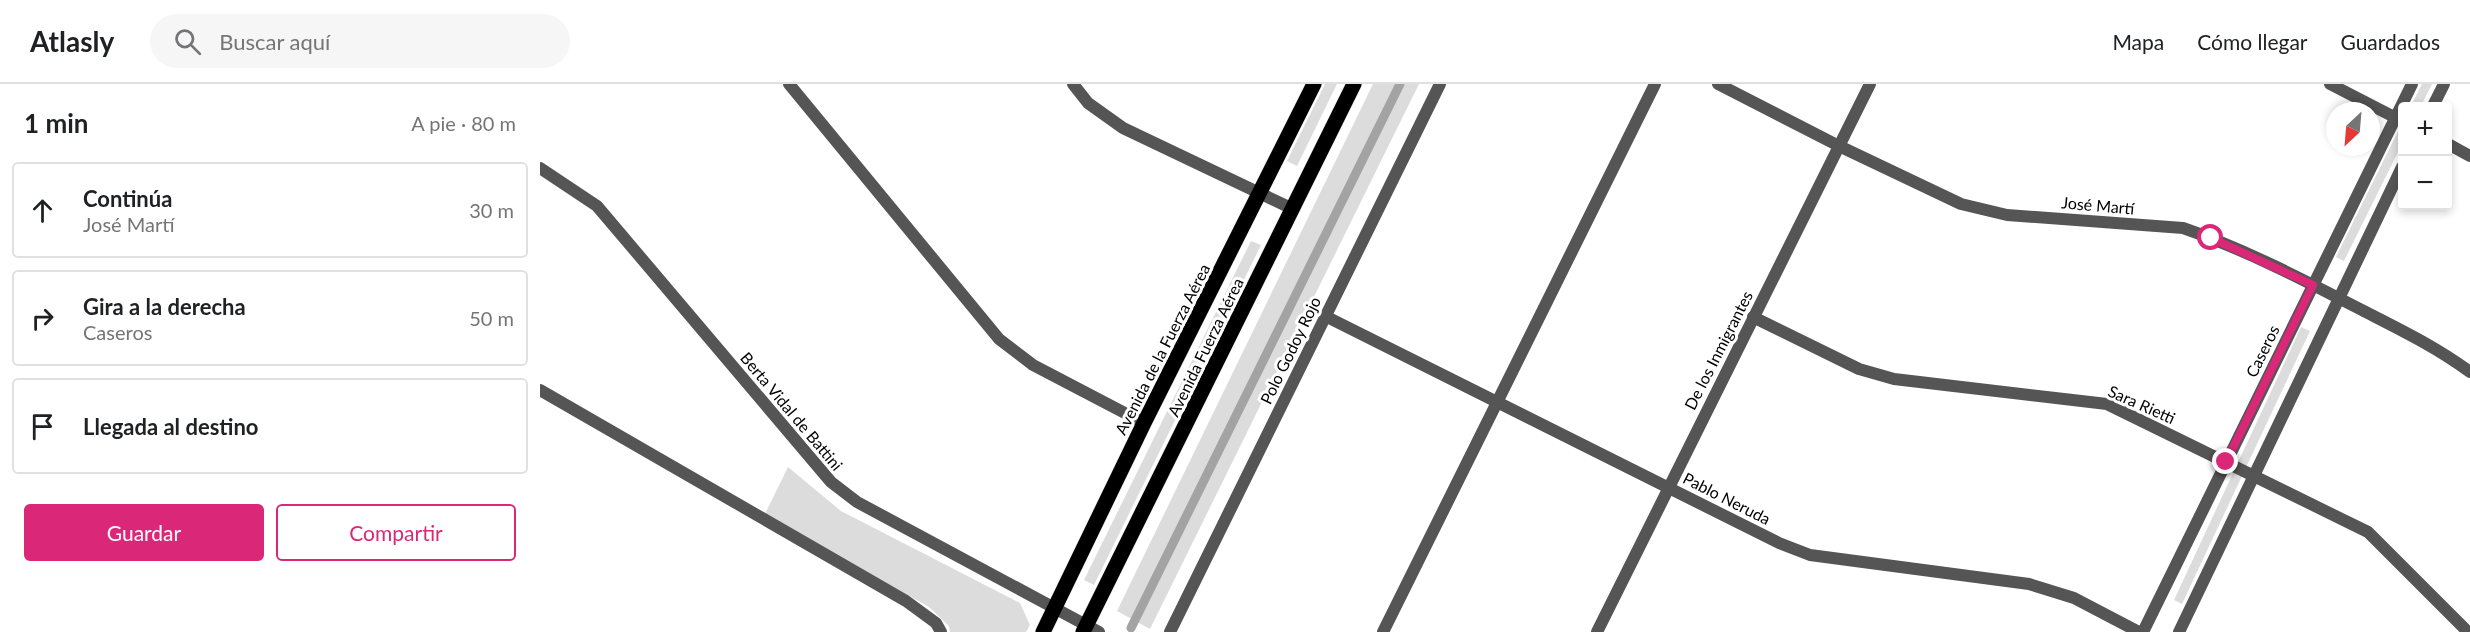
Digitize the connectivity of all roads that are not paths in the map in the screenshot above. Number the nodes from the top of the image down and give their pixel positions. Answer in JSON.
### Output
{"nodes":[{"id":1,"x":789,"y":84,"type":"edge"},
{"id":2,"x":1073,"y":84,"type":"edge"},
{"id":3,"x":1314,"y":84,"type":"edge"},
{"id":4,"x":1354,"y":84,"type":"edge"},
{"id":5,"x":1440,"y":84,"type":"edge"},
{"id":6,"x":1655,"y":84,"type":"edge"},
{"id":7,"x":1718,"y":84,"type":"edge"},
{"id":8,"x":1870,"y":84,"type":"edge"},
{"id":9,"x":2330,"y":84,"type":"edge"},
{"id":10,"x":2412,"y":84,"type":"edge"},
{"id":11,"x":2444,"y":84,"type":"edge"},
{"id":12,"x":2405,"y":102,"type":"edge"},
{"id":13,"x":2435,"y":102,"type":"edge"},
{"id":14,"x":2398,"y":118,"type":"edge"},
{"id":15,"x":2398,"y":121,"type":"edge"},
{"id":16,"x":1839,"y":146,"type":"junction"},
{"id":17,"x":2452,"y":146,"type":"edge"},
{"id":18,"x":2470,"y":156,"type":"edge"},
{"id":19,"x":540,"y":168,"type":"edge"},
{"id":20,"x":2398,"y":177,"type":"edge"},
{"id":21,"x":1262,"y":194,"type":"junction"},
{"id":22,"x":1293,"y":209,"type":"junction"},
{"id":23,"x":2313,"y":285,"type":"junction"},
{"id":24,"x":2338,"y":297,"type":"junction"},
{"id":25,"x":1324,"y":316,"type":"junction"},
{"id":26,"x":1753,"y":317,"type":"junction"},
{"id":27,"x":2470,"y":372,"type":"edge"},
{"id":28,"x":540,"y":390,"type":"edge"},
{"id":29,"x":1497,"y":402,"type":"junction"},
{"id":30,"x":1144,"y":423,"type":"junction"},
{"id":31,"x":2226,"y":462,"type":"junction"},
{"id":32,"x":2253,"y":476,"type":"junction"},
{"id":33,"x":1668,"y":486,"type":"junction"},
{"id":34,"x":1055,"y":608,"type":"junction"},
{"id":35,"x":1089,"y":630,"type":"edge"},
{"id":36,"x":941,"y":632,"type":"edge"},
{"id":37,"x":1043,"y":632,"type":"edge"},
{"id":38,"x":1170,"y":632,"type":"edge"},
{"id":39,"x":1383,"y":632,"type":"edge"},
{"id":40,"x":1597,"y":632,"type":"edge"},
{"id":41,"x":2141,"y":632,"type":"edge"},
{"id":42,"x":2179,"y":632,"type":"edge"},
{"id":43,"x":2468,"y":632,"type":"edge"}],
"edges":[{"from":1,"to":30,"type":"street"},
{"from":2,"to":21,"type":"street"},
{"from":3,"to":21,"type":"main road","name":"Avenida de la Fuerza Aérea"},
{"from":4,"to":22,"type":"main road","name":"Avenida Fuerza Aérea"},
{"from":5,"to":25,"type":"street","name":"Polo Godoy Rojo"},
{"from":6,"to":29,"type":"street"},
{"from":7,"to":16,"type":"street","name":"José Martí"},
{"from":8,"to":16,"type":"street","name":"De los Inmigrantes"},
{"from":9,"to":14,"type":"street"},
{"from":10,"to":12,"type":"street","name":"Caseros"},
{"from":11,"to":13,"type":"street"},
{"from":15,"to":23,"type":"street","name":"Caseros"},
{"from":16,"to":23,"type":"street","name":"José Martí"},
{"from":16,"to":26,"type":"street","name":"De los Inmigrantes"},
{"from":17,"to":18,"type":"street"},
{"from":19,"to":34,"type":"street","name":"Berta Vidal de Battini"},
{"from":20,"to":24,"type":"street"},
{"from":21,"to":22,"type":"street"},
{"from":21,"to":30,"type":"main road","name":"Avenida de la Fuerza Aérea"},
{"from":22,"to":35,"type":"main road","name":"Avenida Fuerza Aérea"},
{"from":23,"to":24,"type":"street","name":"José Martí"},
{"from":23,"to":31,"type":"street","name":"Caseros"},
{"from":24,"to":27,"type":"street","name":"José Martí"},
{"from":24,"to":32,"type":"street"},
{"from":25,"to":29,"type":"street","name":"Pablo Neruda"},
{"from":25,"to":38,"type":"street","name":"Polo Godoy Rojo"},
{"from":26,"to":31,"type":"street","name":"Sara Rietti"},
{"from":26,"to":33,"type":"street","name":"De los Inmigrantes"},
{"from":28,"to":36,"type":"street"},
{"from":29,"to":33,"type":"street","name":"Pablo Neruda"},
{"from":29,"to":39,"type":"street"},
{"from":30,"to":34,"type":"main road","name":"Avenida de la Fuerza Aérea"},
{"from":31,"to":32,"type":"street","name":"Sara Rietti"},
{"from":31,"to":41,"type":"street","name":"Caseros"},
{"from":32,"to":42,"type":"street"},
{"from":32,"to":43,"type":"street","name":"Sara Rietti"},
{"from":33,"to":40,"type":"street","name":"De los Inmigrantes"},
{"from":33,"to":41,"type":"street","name":"Pablo Neruda"},
{"from":34,"to":35,"type":"street","name":"Berta Vidal de Battini"},
{"from":34,"to":37,"type":"main road","name":"Avenida de la Fuerza Aérea"}]}
